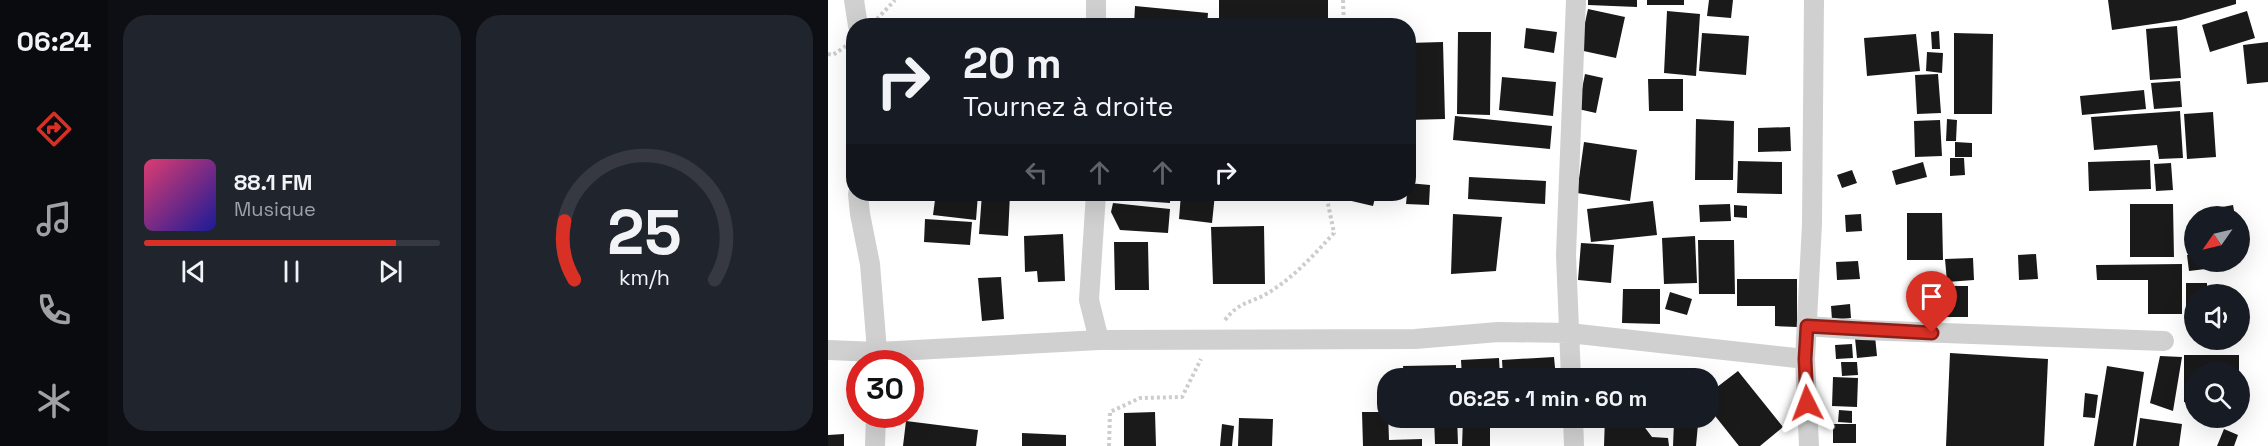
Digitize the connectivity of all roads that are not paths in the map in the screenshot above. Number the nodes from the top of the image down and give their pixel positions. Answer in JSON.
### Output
{"nodes":[{"id":1,"x":854,"y":0,"type":"edge"},
{"id":2,"x":1096,"y":0,"type":"edge"},
{"id":3,"x":1576,"y":0,"type":"edge"},
{"id":4,"x":1814,"y":0,"type":"edge"},
{"id":5,"x":857,"y":18,"type":"edge"},
{"id":6,"x":1096,"y":18,"type":"edge"},
{"id":7,"x":859,"y":201,"type":"edge"},
{"id":8,"x":1096,"y":201,"type":"edge"},
{"id":9,"x":1807,"y":326,"type":"junction"},
{"id":10,"x":1569,"y":333,"type":"junction"},
{"id":11,"x":1099,"y":340,"type":"junction"},
{"id":12,"x":2164,"y":341,"type":"dead end"},
{"id":13,"x":828,"y":350,"type":"edge"},
{"id":14,"x":877,"y":350,"type":"edge"},
{"id":15,"x":846,"y":353,"type":"edge"},
{"id":16,"x":924,"y":354,"type":"edge"},
{"id":17,"x":1805,"y":359,"type":"junction"},
{"id":18,"x":1571,"y":368,"type":"edge"},
{"id":19,"x":876,"y":428,"type":"edge"},
{"id":20,"x":1573,"y":428,"type":"edge"},
{"id":21,"x":875,"y":446,"type":"edge"},
{"id":22,"x":1574,"y":446,"type":"edge"},
{"id":23,"x":1809,"y":446,"type":"edge"}],
"edges":[{"from":1,"to":5,"type":"street"},
{"from":2,"to":6,"type":"street"},
{"from":3,"to":10,"type":"street"},
{"from":4,"to":9,"type":"street"},
{"from":7,"to":14,"type":"street"},
{"from":8,"to":11,"type":"street"},
{"from":9,"to":12,"type":"street"},
{"from":9,"to":17,"type":"street"},
{"from":10,"to":11,"type":"street"},
{"from":10,"to":17,"type":"street"},
{"from":10,"to":18,"type":"street"},
{"from":11,"to":16,"type":"street"},
{"from":13,"to":15,"type":"street"},
{"from":17,"to":23,"type":"street"},
{"from":19,"to":21,"type":"street"},
{"from":20,"to":22,"type":"street"}]}
